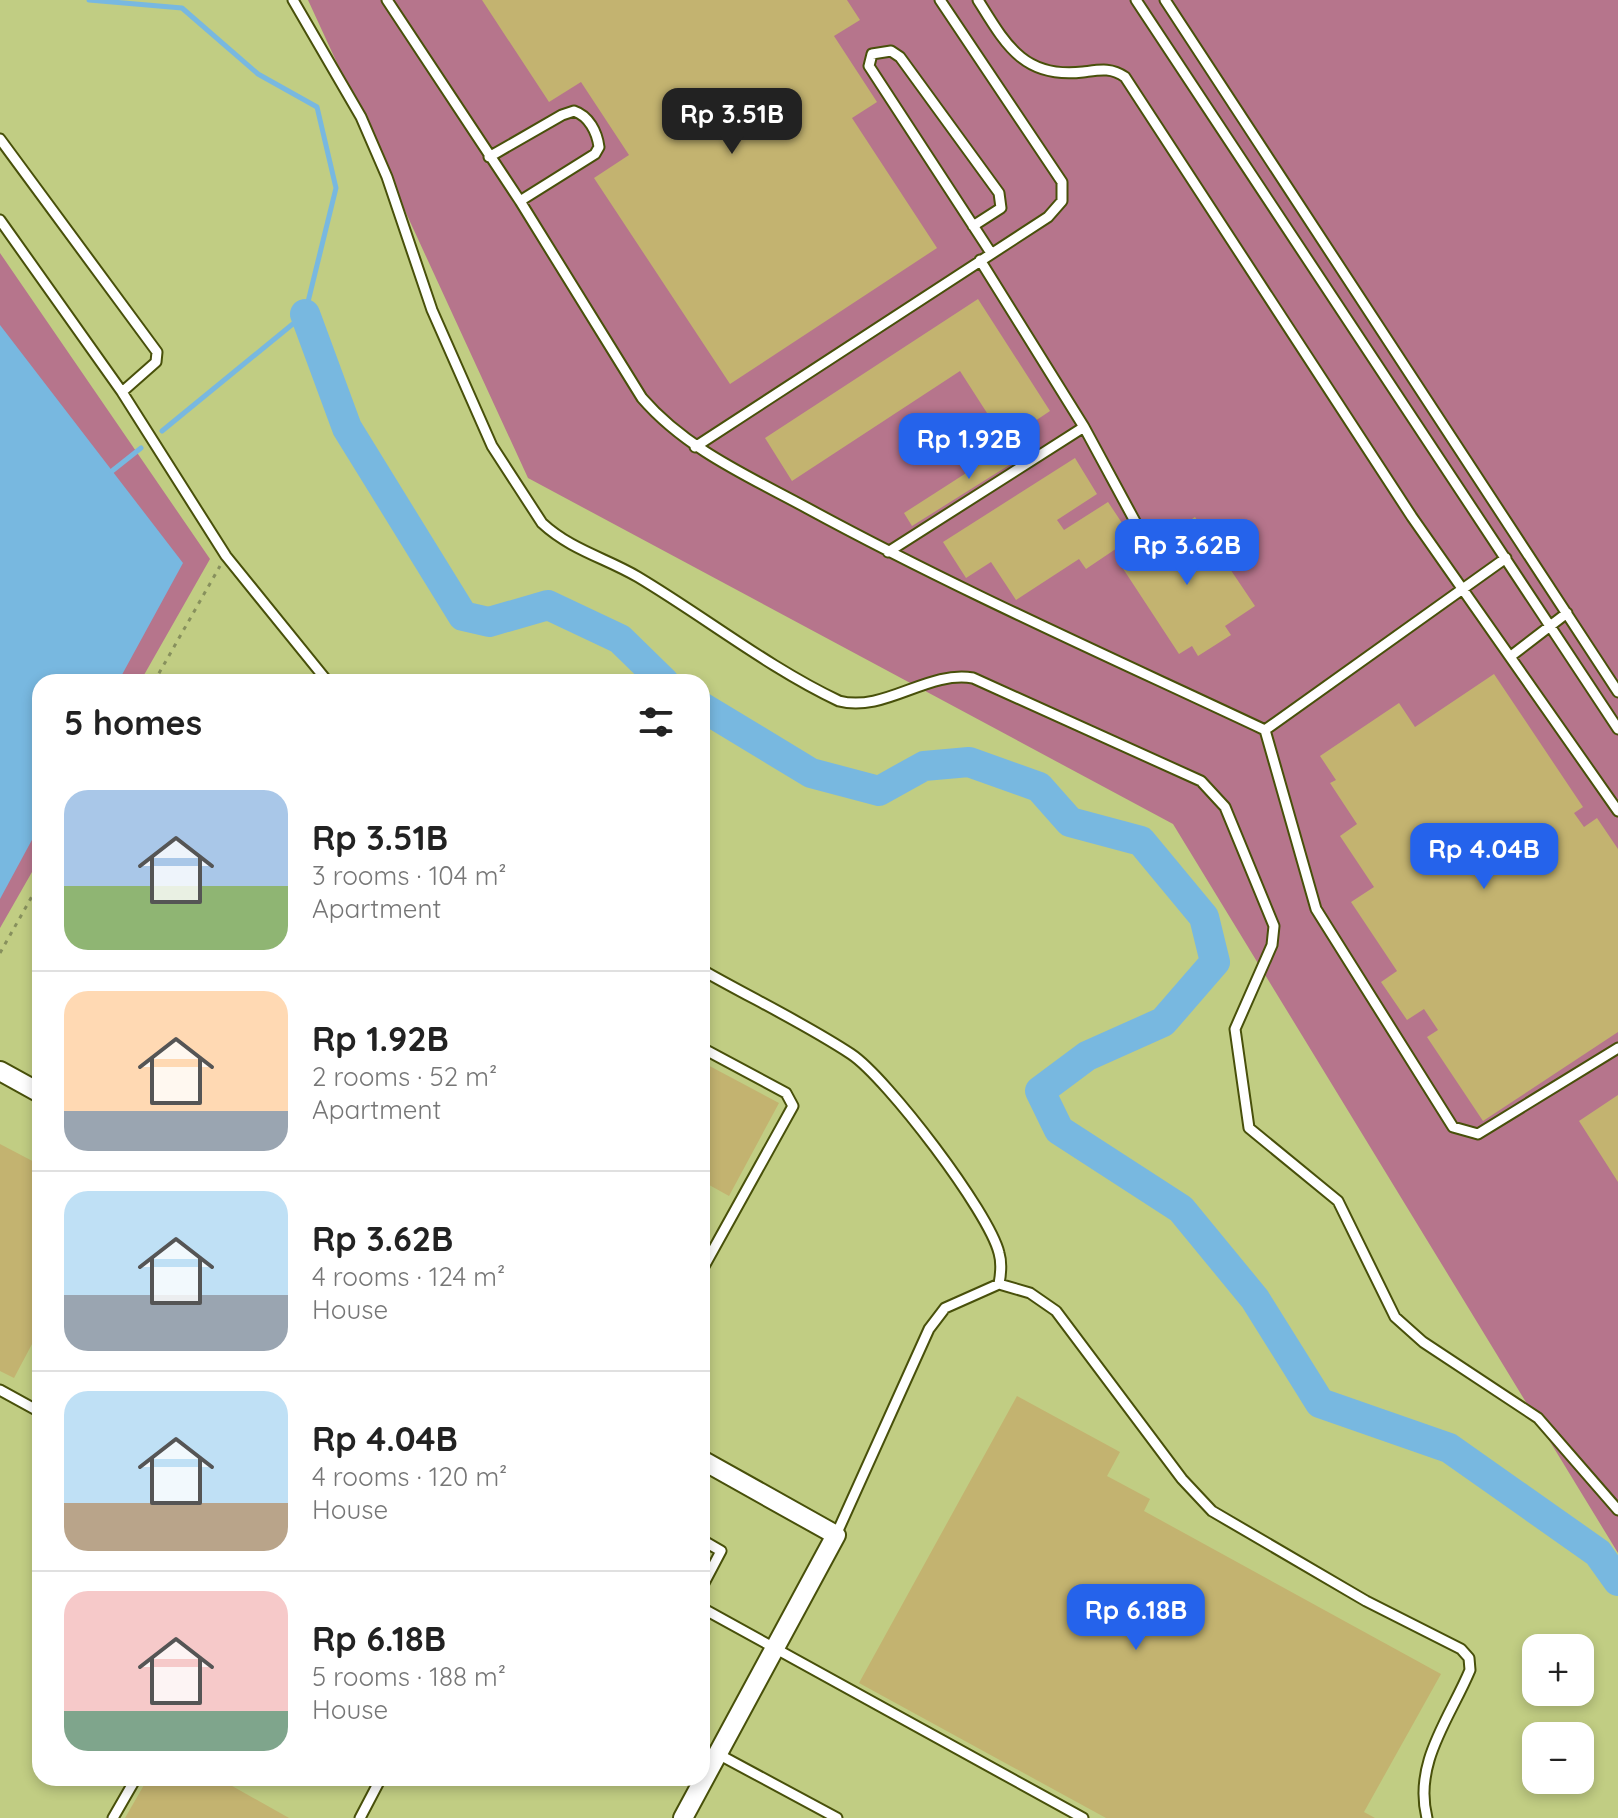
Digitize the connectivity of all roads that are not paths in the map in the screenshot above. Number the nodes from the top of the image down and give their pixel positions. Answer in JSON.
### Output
{"nodes":[{"id":1,"x":293,"y":0,"type":"edge"},
{"id":2,"x":387,"y":0,"type":"edge"},
{"id":3,"x":940,"y":0,"type":"edge"},
{"id":4,"x":978,"y":0,"type":"edge"},
{"id":5,"x":1136,"y":0,"type":"edge"},
{"id":6,"x":1165,"y":0,"type":"edge"},
{"id":7,"x":0,"y":139,"type":"edge"},
{"id":8,"x":489,"y":157,"type":"junction"},
{"id":9,"x":520,"y":201,"type":"junction"},
{"id":10,"x":0,"y":220,"type":"edge"},
{"id":11,"x":973,"y":226,"type":"junction"},
{"id":12,"x":991,"y":253,"type":"junction"},
{"id":13,"x":980,"y":260,"type":"junction"},
{"id":14,"x":122,"y":392,"type":"junction"},
{"id":15,"x":1084,"y":427,"type":"junction"},
{"id":16,"x":695,"y":447,"type":"junction"},
{"id":17,"x":1137,"y":525,"type":"dead end"},
{"id":18,"x":888,"y":552,"type":"junction"},
{"id":19,"x":1506,"y":558,"type":"junction"},
{"id":20,"x":1463,"y":590,"type":"junction"},
{"id":21,"x":1567,"y":613,"type":"junction"},
{"id":22,"x":1548,"y":625,"type":"junction"},
{"id":23,"x":1511,"y":656,"type":"junction"},
{"id":24,"x":322,"y":674,"type":"edge"},
{"id":25,"x":1618,"y":692,"type":"edge"},
{"id":26,"x":1618,"y":729,"type":"edge"},
{"id":27,"x":1265,"y":730,"type":"junction"},
{"id":28,"x":1618,"y":811,"type":"edge"},
{"id":29,"x":710,"y":974,"type":"edge"},
{"id":30,"x":1618,"y":1048,"type":"edge"},
{"id":31,"x":710,"y":1052,"type":"edge"},
{"id":32,"x":0,"y":1071,"type":"edge"},
{"id":33,"x":32,"y":1089,"type":"edge"},
{"id":34,"x":710,"y":1256,"type":"edge"},
{"id":35,"x":999,"y":1284,"type":"junction"},
{"id":36,"x":0,"y":1390,"type":"edge"},
{"id":37,"x":32,"y":1408,"type":"edge"},
{"id":38,"x":710,"y":1464,"type":"edge"},
{"id":39,"x":1618,"y":1510,"type":"edge"},
{"id":40,"x":836,"y":1535,"type":"junction"},
{"id":41,"x":710,"y":1545,"type":"edge"},
{"id":42,"x":710,"y":1572,"type":"edge"},
{"id":43,"x":710,"y":1612,"type":"edge"},
{"id":44,"x":777,"y":1647,"type":"junction"},
{"id":45,"x":718,"y":1754,"type":"junction"},
{"id":46,"x":710,"y":1769,"type":"edge"},
{"id":47,"x":131,"y":1786,"type":"edge"},
{"id":48,"x":377,"y":1786,"type":"edge"},
{"id":49,"x":700,"y":1786,"type":"edge"},
{"id":50,"x":113,"y":1818,"type":"edge"},
{"id":51,"x":360,"y":1818,"type":"edge"},
{"id":52,"x":683,"y":1818,"type":"edge"},
{"id":53,"x":837,"y":1818,"type":"edge"},
{"id":54,"x":1083,"y":1818,"type":"edge"},
{"id":55,"x":1427,"y":1818,"type":"edge"}],
"edges":[{"from":1,"to":39,"type":"lane"},
{"from":2,"to":8,"type":"lane"},
{"from":3,"to":12,"type":"lane"},
{"from":4,"to":20,"type":"lane"},
{"from":5,"to":19,"type":"lane"},
{"from":6,"to":21,"type":"lane"},
{"from":7,"to":14,"type":"lane"},
{"from":8,"to":9,"type":"lane"},
{"from":8,"to":9,"type":"lane"},
{"from":9,"to":16,"type":"lane"},
{"from":10,"to":14,"type":"lane"},
{"from":11,"to":11,"type":"lane"},
{"from":11,"to":12,"type":"lane"},
{"from":12,"to":13,"type":"lane"},
{"from":13,"to":15,"type":"lane"},
{"from":13,"to":16,"type":"lane"},
{"from":14,"to":24,"type":"lane"},
{"from":15,"to":17,"type":"lane"},
{"from":15,"to":18,"type":"lane"},
{"from":16,"to":18,"type":"lane"},
{"from":18,"to":27,"type":"lane"},
{"from":19,"to":20,"type":"lane"},
{"from":19,"to":22,"type":"lane"},
{"from":20,"to":23,"type":"lane"},
{"from":20,"to":27,"type":"lane"},
{"from":21,"to":22,"type":"lane"},
{"from":21,"to":25,"type":"lane"},
{"from":22,"to":23,"type":"lane"},
{"from":22,"to":26,"type":"lane"},
{"from":23,"to":28,"type":"lane"},
{"from":27,"to":30,"type":"lane"},
{"from":29,"to":35,"type":"lane"},
{"from":31,"to":34,"type":"lane"},
{"from":32,"to":33,"type":"street"},
{"from":35,"to":40,"type":"lane"},
{"from":35,"to":55,"type":"lane"},
{"from":36,"to":37,"type":"lane"},
{"from":38,"to":40,"type":"street"},
{"from":40,"to":44,"type":"street"},
{"from":41,"to":42,"type":"lane"},
{"from":43,"to":44,"type":"lane"},
{"from":44,"to":45,"type":"street"},
{"from":44,"to":54,"type":"lane"},
{"from":45,"to":46,"type":"street"},
{"from":45,"to":53,"type":"lane"},
{"from":47,"to":50,"type":"lane"},
{"from":48,"to":51,"type":"lane"},
{"from":49,"to":52,"type":"street"}]}
